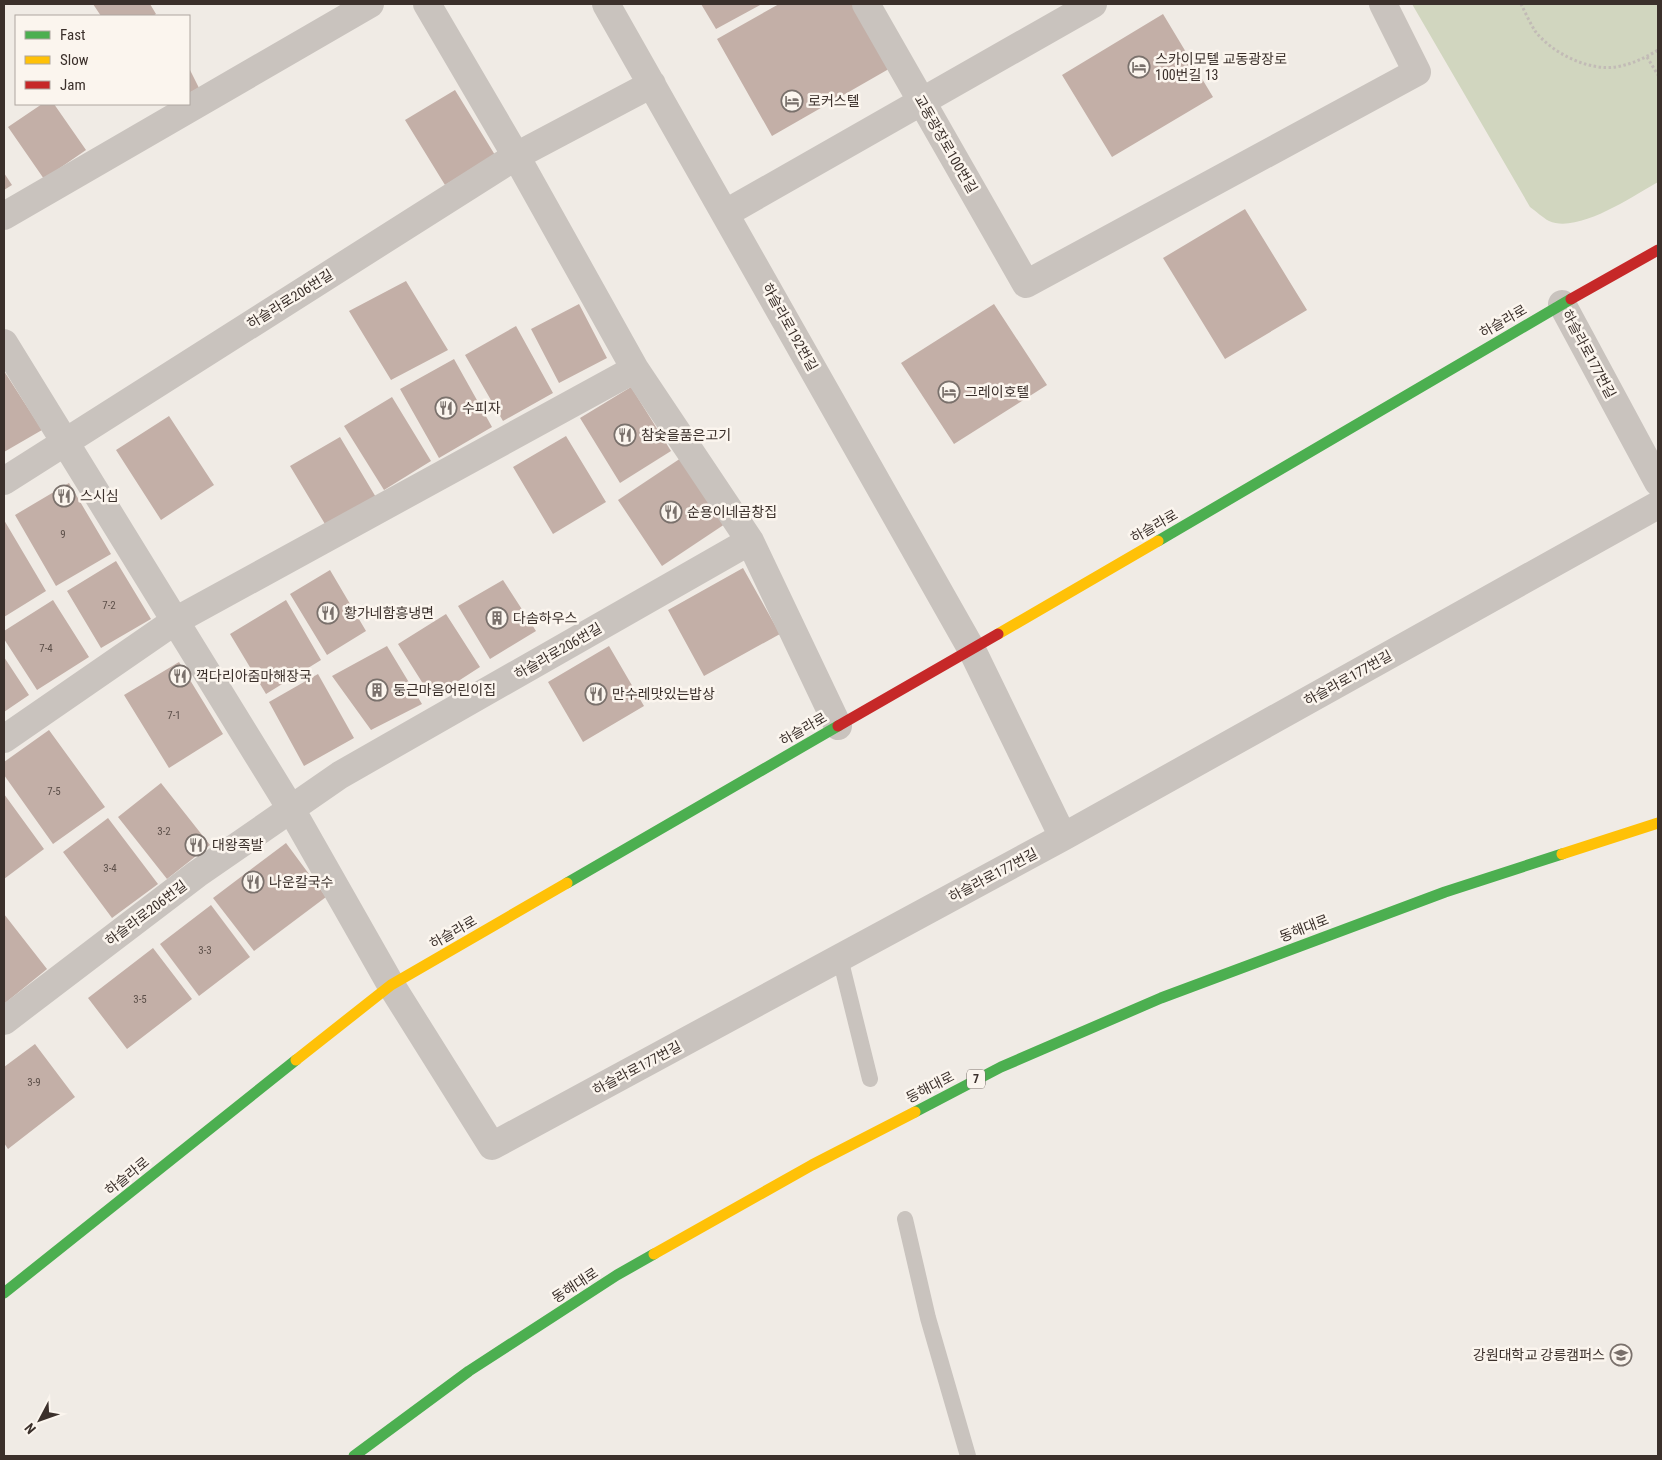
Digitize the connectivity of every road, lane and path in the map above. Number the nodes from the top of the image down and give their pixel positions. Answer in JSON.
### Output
{"nodes":[{"id":1,"x":370,"y":4,"type":"edge"},
{"id":2,"x":427,"y":4,"type":"edge"},
{"id":3,"x":606,"y":4,"type":"edge"},
{"id":4,"x":866,"y":4,"type":"edge"},
{"id":5,"x":1092,"y":4,"type":"edge"},
{"id":6,"x":1383,"y":4,"type":"edge"},
{"id":7,"x":1521,"y":4,"type":"edge"},
{"id":8,"x":1658,"y":50,"type":"edge"},
{"id":9,"x":1648,"y":57,"type":"junction"},
{"id":10,"x":1658,"y":75,"type":"edge"},
{"id":11,"x":652,"y":84,"type":"junction"},
{"id":12,"x":920,"y":101,"type":"junction"},
{"id":13,"x":516,"y":156,"type":"junction"},
{"id":14,"x":726,"y":213,"type":"junction"},
{"id":15,"x":4,"y":216,"type":"edge"},
{"id":16,"x":1658,"y":250,"type":"edge"},
{"id":17,"x":1562,"y":304,"type":"junction"},
{"id":18,"x":4,"y":343,"type":"edge"},
{"id":19,"x":635,"y":369,"type":"junction"},
{"id":20,"x":65,"y":442,"type":"junction"},
{"id":21,"x":4,"y":481,"type":"edge"},
{"id":22,"x":1658,"y":482,"type":"edge"},
{"id":23,"x":1658,"y":505,"type":"edge"},
{"id":24,"x":750,"y":541,"type":"junction"},
{"id":25,"x":175,"y":621,"type":"junction"},
{"id":26,"x":972,"y":650,"type":"junction"},
{"id":27,"x":838,"y":726,"type":"junction"},
{"id":28,"x":4,"y":739,"type":"edge"},
{"id":29,"x":291,"y":809,"type":"junction"},
{"id":30,"x":1658,"y":824,"type":"edge"},
{"id":31,"x":1063,"y":837,"type":"junction"},
{"id":32,"x":840,"y":958,"type":"junction"},
{"id":33,"x":391,"y":985,"type":"junction"},
{"id":34,"x":4,"y":1021,"type":"edge"},
{"id":35,"x":870,"y":1079,"type":"dead end"},
{"id":36,"x":905,"y":1220,"type":"dead end"},
{"id":37,"x":4,"y":1293,"type":"edge"},
{"id":38,"x":354,"y":1456,"type":"edge"},
{"id":39,"x":968,"y":1456,"type":"edge"}],
"edges":[{"from":1,"to":15,"type":"street"},
{"from":2,"to":13,"type":"street"},
{"from":3,"to":11,"type":"street","name":"하슬라로192번길"},
{"from":4,"to":12,"type":"street","name":"교동광장로100번길"},
{"from":5,"to":12,"type":"street"},
{"from":6,"to":12,"type":"street","name":"교동광장로100번길"},
{"from":7,"to":9,"type":"path"},
{"from":8,"to":9,"type":"path"},
{"from":9,"to":10,"type":"path"},
{"from":11,"to":13,"type":"street","name":"하슬라로206번길"},
{"from":11,"to":14,"type":"street","name":"하슬라로192번길"},
{"from":12,"to":14,"type":"street"},
{"from":13,"to":19,"type":"street"},
{"from":13,"to":20,"type":"street","name":"하슬라로206번길"},
{"from":14,"to":26,"type":"street","name":"하슬라로192번길"},
{"from":16,"to":17,"type":"street","name":"하슬라로"},
{"from":17,"to":22,"type":"street","name":"하슬라로177번길"},
{"from":17,"to":26,"type":"street","name":"하슬라로"},
{"from":18,"to":20,"type":"street"},
{"from":19,"to":24,"type":"street"},
{"from":19,"to":25,"type":"street"},
{"from":20,"to":21,"type":"street","name":"하슬라로206번길"},
{"from":20,"to":25,"type":"street"},
{"from":23,"to":31,"type":"street","name":"하슬라로177번길"},
{"from":24,"to":27,"type":"street"},
{"from":24,"to":29,"type":"street","name":"하슬라로206번길"},
{"from":25,"to":28,"type":"street"},
{"from":25,"to":29,"type":"street"},
{"from":26,"to":27,"type":"street","name":"하슬라로"},
{"from":26,"to":31,"type":"street","name":"하슬라로192번길"},
{"from":27,"to":33,"type":"street","name":"하슬라로"},
{"from":29,"to":33,"type":"street"},
{"from":29,"to":34,"type":"street","name":"하슬라로206번길"},
{"from":30,"to":38,"type":"street","name":"동해대로","number":"7"},
{"from":31,"to":32,"type":"street","name":"하슬라로177번길"},
{"from":32,"to":33,"type":"street","name":"하슬라로177번길"},
{"from":32,"to":35,"type":"lane"},
{"from":33,"to":37,"type":"street","name":"하슬라로"},
{"from":36,"to":39,"type":"lane"}]}
